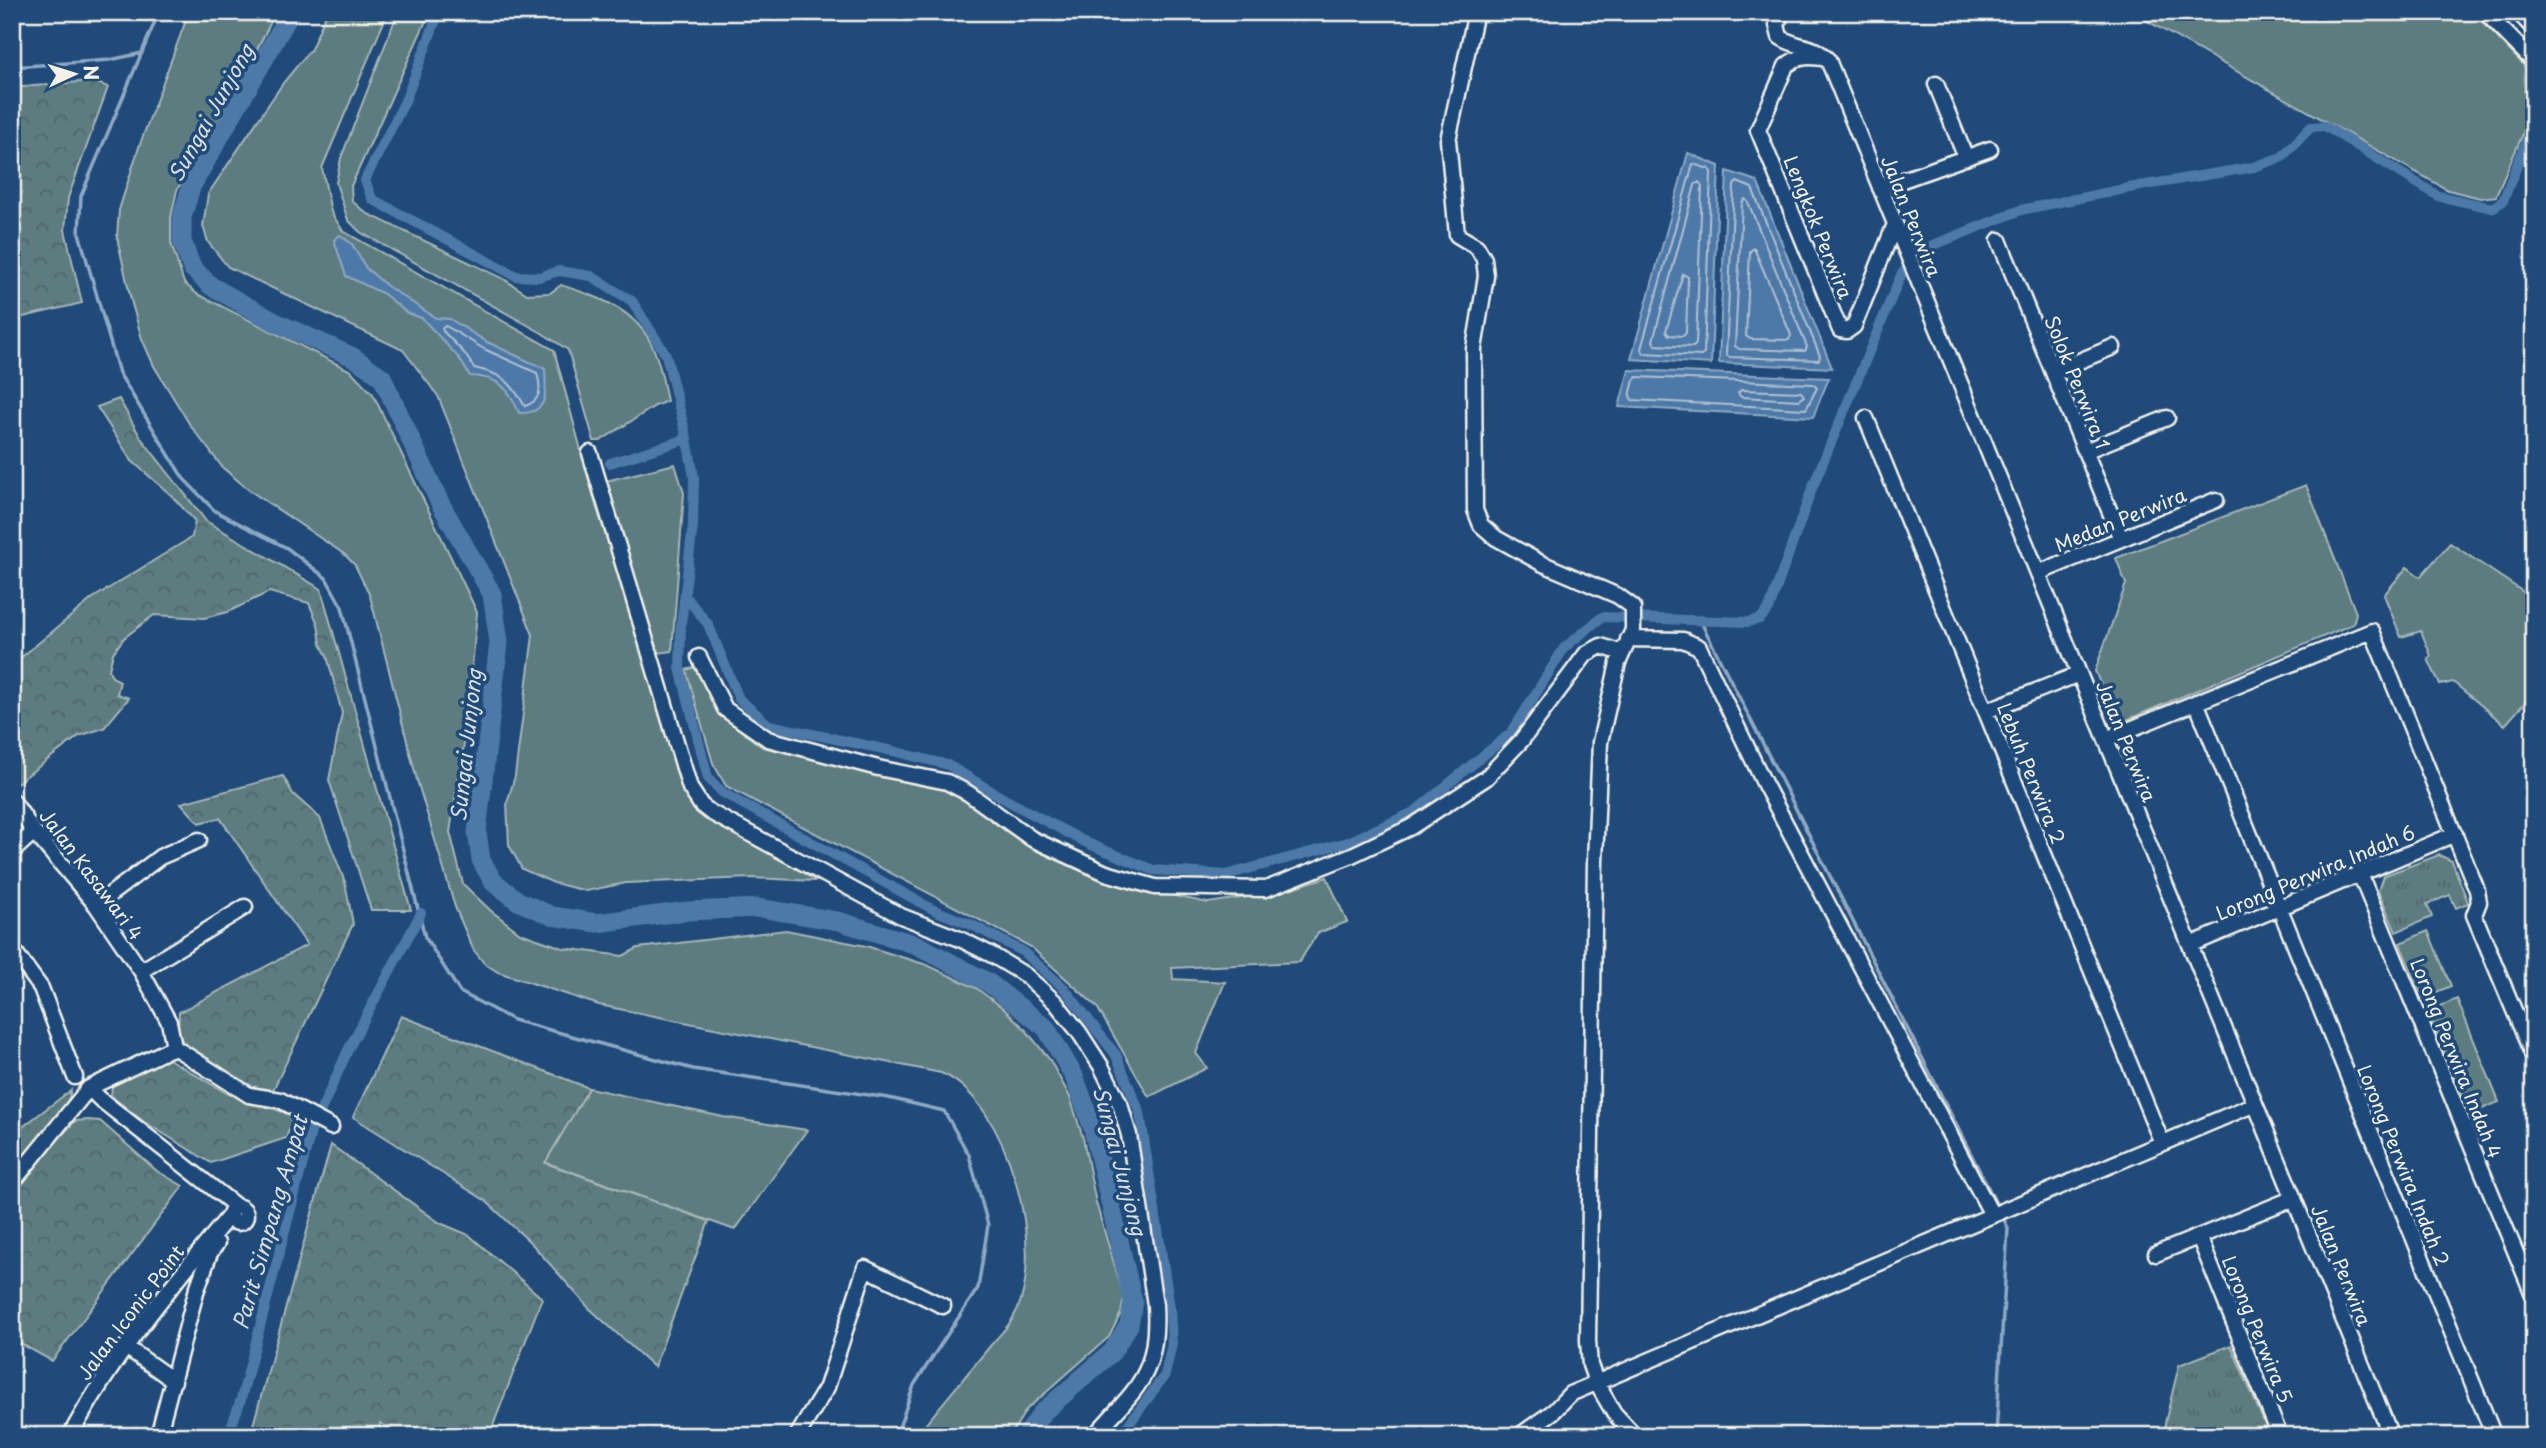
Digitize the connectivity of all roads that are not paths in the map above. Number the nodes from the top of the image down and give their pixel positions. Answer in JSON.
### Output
{"nodes":[{"id":1,"x":1476,"y":12,"type":"edge"},
{"id":2,"x":1782,"y":12,"type":"edge"},
{"id":3,"x":2485,"y":12,"type":"edge"},
{"id":4,"x":2518,"y":12,"type":"edge"},
{"id":5,"x":2534,"y":29,"type":"edge"},
{"id":6,"x":1828,"y":60,"type":"junction"},
{"id":7,"x":2534,"y":62,"type":"edge"},
{"id":8,"x":1936,"y":83,"type":"dead end"},
{"id":9,"x":1990,"y":149,"type":"dead end"},
{"id":10,"x":1966,"y":158,"type":"junction"},
{"id":11,"x":1880,"y":188,"type":"junction"},
{"id":12,"x":1895,"y":224,"type":"junction"},
{"id":13,"x":1999,"y":240,"type":"dead end"},
{"id":14,"x":2113,"y":347,"type":"dead end"},
{"id":15,"x":2053,"y":372,"type":"junction"},
{"id":16,"x":1866,"y":418,"type":"dead end"},
{"id":17,"x":2167,"y":418,"type":"dead end"},
{"id":18,"x":2085,"y":451,"type":"junction"},
{"id":19,"x":590,"y":453,"type":"dead end"},
{"id":20,"x":2216,"y":500,"type":"dead end"},
{"id":21,"x":2121,"y":539,"type":"junction"},
{"id":22,"x":2038,"y":573,"type":"junction"},
{"id":23,"x":1630,"y":635,"type":"junction"},
{"id":24,"x":1622,"y":653,"type":"junction"},
{"id":25,"x":699,"y":657,"type":"dead end"},
{"id":26,"x":2079,"y":674,"type":"junction"},
{"id":27,"x":2196,"y":702,"type":"junction"},
{"id":28,"x":1986,"y":711,"type":"junction"},
{"id":29,"x":2106,"y":739,"type":"junction"},
{"id":30,"x":12,"y":800,"type":"edge"},
{"id":31,"x":34,"y":832,"type":"junction"},
{"id":32,"x":2455,"y":834,"type":"junction"},
{"id":33,"x":199,"y":840,"type":"dead end"},
{"id":34,"x":12,"y":852,"type":"edge"},
{"id":35,"x":2360,"y":874,"type":"junction"},
{"id":36,"x":96,"y":905,"type":"junction"},
{"id":37,"x":245,"y":907,"type":"dead end"},
{"id":38,"x":2278,"y":908,"type":"junction"},
{"id":39,"x":2190,"y":945,"type":"junction"},
{"id":40,"x":12,"y":948,"type":"edge"},
{"id":41,"x":141,"y":971,"type":"junction"},
{"id":42,"x":174,"y":1047,"type":"junction"},
{"id":43,"x":2534,"y":1058,"type":"edge"},
{"id":44,"x":75,"y":1077,"type":"dead end"},
{"id":45,"x":89,"y":1088,"type":"junction"},
{"id":46,"x":2255,"y":1104,"type":"junction"},
{"id":47,"x":328,"y":1126,"type":"dead end"},
{"id":48,"x":2162,"y":1143,"type":"junction"},
{"id":49,"x":12,"y":1184,"type":"edge"},
{"id":50,"x":2294,"y":1198,"type":"junction"},
{"id":51,"x":1993,"y":1214,"type":"junction"},
{"id":52,"x":233,"y":1215,"type":"junction"},
{"id":53,"x":2199,"y":1237,"type":"junction"},
{"id":54,"x":2156,"y":1255,"type":"dead end"},
{"id":55,"x":2534,"y":1297,"type":"edge"},
{"id":56,"x":943,"y":1306,"type":"dead end"},
{"id":57,"x":126,"y":1346,"type":"junction"},
{"id":58,"x":174,"y":1381,"type":"junction"},
{"id":59,"x":1596,"y":1382,"type":"junction"},
{"id":60,"x":70,"y":1436,"type":"edge"},
{"id":61,"x":158,"y":1436,"type":"edge"},
{"id":62,"x":797,"y":1436,"type":"edge"},
{"id":63,"x":1094,"y":1436,"type":"edge"},
{"id":64,"x":1519,"y":1436,"type":"edge"},
{"id":65,"x":1635,"y":1436,"type":"edge"},
{"id":66,"x":2280,"y":1436,"type":"edge"},
{"id":67,"x":2391,"y":1436,"type":"edge"},
{"id":68,"x":2494,"y":1436,"type":"edge"}],
"edges":[{"from":1,"to":23,"type":"street"},
{"from":2,"to":6,"type":"street"},
{"from":3,"to":7,"type":"street"},
{"from":4,"to":5,"type":"street"},
{"from":6,"to":11,"type":"street","name":"Jalan Perwira"},
{"from":6,"to":12,"type":"street","name":"Lengkok Perwira"},
{"from":8,"to":10,"type":"street"},
{"from":9,"to":10,"type":"street"},
{"from":10,"to":11,"type":"street"},
{"from":11,"to":12,"type":"street","name":"Jalan Perwira"},
{"from":12,"to":22,"type":"street","name":"Jalan Perwira"},
{"from":13,"to":15,"type":"street","name":"Solok Perwira 1"},
{"from":14,"to":15,"type":"street"},
{"from":15,"to":18,"type":"street","name":"Solok Perwira 1"},
{"from":16,"to":28,"type":"street","name":"Lebuh Perwira 2"},
{"from":17,"to":18,"type":"street"},
{"from":18,"to":21,"type":"street","name":"Solok Perwira 1"},
{"from":19,"to":63,"type":"street"},
{"from":20,"to":21,"type":"street","name":"Medan Perwira"},
{"from":21,"to":22,"type":"street","name":"Medan Perwira"},
{"from":22,"to":26,"type":"street","name":"Jalan Perwira"},
{"from":23,"to":24,"type":"street"},
{"from":23,"to":51,"type":"street"},
{"from":24,"to":25,"type":"street"},
{"from":24,"to":59,"type":"street"},
{"from":26,"to":28,"type":"street"},
{"from":26,"to":29,"type":"street","name":"Jalan Perwira"},
{"from":27,"to":29,"type":"street"},
{"from":27,"to":32,"type":"street"},
{"from":27,"to":38,"type":"street","name":"Lorong Perwira Indah 2"},
{"from":28,"to":48,"type":"street","name":"Lebuh Perwira 2"},
{"from":29,"to":39,"type":"street","name":"Jalan Perwira"},
{"from":30,"to":31,"type":"street","name":"Jalan Kasawari 4"},
{"from":31,"to":34,"type":"street"},
{"from":31,"to":36,"type":"street","name":"Jalan Kasawari 4"},
{"from":32,"to":35,"type":"street","name":"Lorong Perwira Indah 6"},
{"from":32,"to":43,"type":"street"},
{"from":33,"to":36,"type":"street"},
{"from":35,"to":38,"type":"street","name":"Lorong Perwira Indah 6"},
{"from":35,"to":55,"type":"street","name":"Lorong Perwira Indah 4"},
{"from":36,"to":41,"type":"street","name":"Jalan Kasawari 4"},
{"from":37,"to":41,"type":"street"},
{"from":38,"to":39,"type":"street","name":"Lorong Perwira Indah 6"},
{"from":38,"to":68,"type":"street","name":"Lorong Perwira Indah 2"},
{"from":39,"to":46,"type":"street","name":"Jalan Perwira"},
{"from":40,"to":44,"type":"street"},
{"from":41,"to":42,"type":"street","name":"Jalan Kasawari 4"},
{"from":42,"to":45,"type":"street"},
{"from":42,"to":47,"type":"street"},
{"from":45,"to":49,"type":"street"},
{"from":45,"to":52,"type":"street"},
{"from":46,"to":48,"type":"street"},
{"from":46,"to":50,"type":"street","name":"Jalan Perwira"},
{"from":48,"to":51,"type":"street"},
{"from":50,"to":53,"type":"street"},
{"from":50,"to":67,"type":"street","name":"Jalan Perwira"},
{"from":51,"to":59,"type":"street"},
{"from":52,"to":57,"type":"street","name":"Jalan Iconic Point"},
{"from":52,"to":58,"type":"street","name":"Jalan Iconic Point"},
{"from":53,"to":54,"type":"street"},
{"from":53,"to":66,"type":"street","name":"Lorong Perwira 5"},
{"from":56,"to":62,"type":"street"},
{"from":57,"to":58,"type":"street"},
{"from":57,"to":60,"type":"street","name":"Jalan Iconic Point"},
{"from":58,"to":61,"type":"street","name":"Jalan Iconic Point"},
{"from":59,"to":64,"type":"street"},
{"from":59,"to":65,"type":"street"}]}
